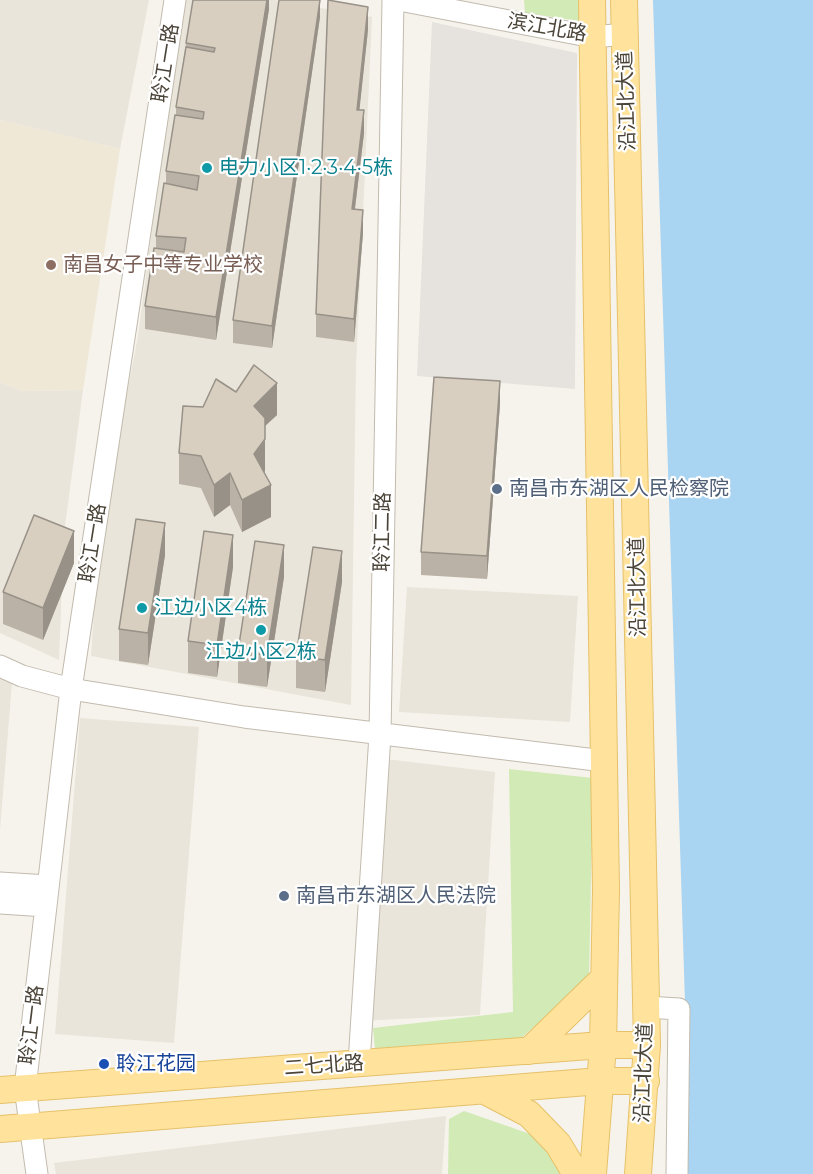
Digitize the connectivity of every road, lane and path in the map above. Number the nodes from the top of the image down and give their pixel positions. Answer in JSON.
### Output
{"nodes":[{"id":1,"x":175,"y":0,"type":"edge"},
{"id":2,"x":393,"y":0,"type":"edge"},
{"id":3,"x":399,"y":0,"type":"edge"},
{"id":4,"x":592,"y":0,"type":"edge"},
{"id":5,"x":624,"y":0,"type":"edge"},
{"id":6,"x":625,"y":34,"type":"junction"},
{"id":7,"x":593,"y":37,"type":"junction"},
{"id":8,"x":0,"y":666,"type":"edge"},
{"id":9,"x":71,"y":689,"type":"junction"},
{"id":10,"x":380,"y":735,"type":"junction"},
{"id":11,"x":604,"y":761,"type":"junction"},
{"id":12,"x":0,"y":883,"type":"edge"},
{"id":13,"x":47,"y":896,"type":"junction"},
{"id":14,"x":0,"y":903,"type":"edge"},
{"id":15,"x":604,"y":978,"type":"junction"},
{"id":16,"x":646,"y":1007,"type":"junction"},
{"id":17,"x":603,"y":1045,"type":"junction"},
{"id":18,"x":647,"y":1045,"type":"junction"},
{"id":19,"x":529,"y":1051,"type":"junction"},
{"id":20,"x":359,"y":1063,"type":"junction"},
{"id":21,"x":600,"y":1081,"type":"junction"},
{"id":22,"x":646,"y":1081,"type":"junction"},
{"id":23,"x":12,"y":1089,"type":"edge"},
{"id":24,"x":485,"y":1091,"type":"junction"},
{"id":25,"x":30,"y":1128,"type":"junction"},
{"id":26,"x":0,"y":1130,"type":"edge"},
{"id":27,"x":37,"y":1174,"type":"edge"},
{"id":28,"x":576,"y":1174,"type":"edge"},
{"id":29,"x":593,"y":1174,"type":"edge"},
{"id":30,"x":639,"y":1174,"type":"edge"},
{"id":31,"x":677,"y":1174,"type":"edge"}],
"edges":[{"from":1,"to":9,"type":"street","name":"聆江一路"},
{"from":2,"to":10,"type":"street","name":"聆江二路"},
{"from":3,"to":7,"type":"street","name":"滨江北路"},
{"from":4,"to":7,"type":"main road","name":"沿江北大道"},
{"from":5,"to":6,"type":"main road","name":"沿江北大道"},
{"from":6,"to":7,"type":"street","name":"滨江北路"},
{"from":6,"to":16,"type":"main road","name":"沿江北大道"},
{"from":7,"to":11,"type":"main road","name":"沿江北大道"},
{"from":8,"to":9,"type":"street"},
{"from":9,"to":10,"type":"street"},
{"from":9,"to":13,"type":"street","name":"聆江一路"},
{"from":10,"to":11,"type":"street"},
{"from":10,"to":20,"type":"street","name":"聆江二路"},
{"from":11,"to":15,"type":"main road","name":"沿江北大道"},
{"from":12,"to":13,"type":"street"},
{"from":13,"to":14,"type":"street"},
{"from":13,"to":23,"type":"street","name":"聆江一路"},
{"from":15,"to":17,"type":"main road","name":"沿江北大道"},
{"from":15,"to":19,"type":"main road"},
{"from":16,"to":18,"type":"main road","name":"沿江北大道"},
{"from":16,"to":31,"type":"street"},
{"from":17,"to":18,"type":"main road","name":"二七北路"},
{"from":17,"to":19,"type":"main road","name":"二七北路"},
{"from":17,"to":21,"type":"main road","name":"沿江北大道"},
{"from":18,"to":22,"type":"main road","name":"沿江北大道"},
{"from":19,"to":20,"type":"main road","name":"二七北路"},
{"from":20,"to":23,"type":"main road","name":"二七北路"},
{"from":21,"to":22,"type":"main road","name":"二七北路"},
{"from":21,"to":24,"type":"main road","name":"二七北路"},
{"from":21,"to":29,"type":"main road","name":"沿江北大道"},
{"from":22,"to":30,"type":"main road","name":"沿江北大道"},
{"from":23,"to":25,"type":"street","name":"聆江一路"},
{"from":24,"to":25,"type":"main road","name":"二七北路"},
{"from":24,"to":28,"type":"main road"},
{"from":25,"to":26,"type":"main road","name":"二七北路"},
{"from":25,"to":27,"type":"street","name":"聆江一路"}]}
